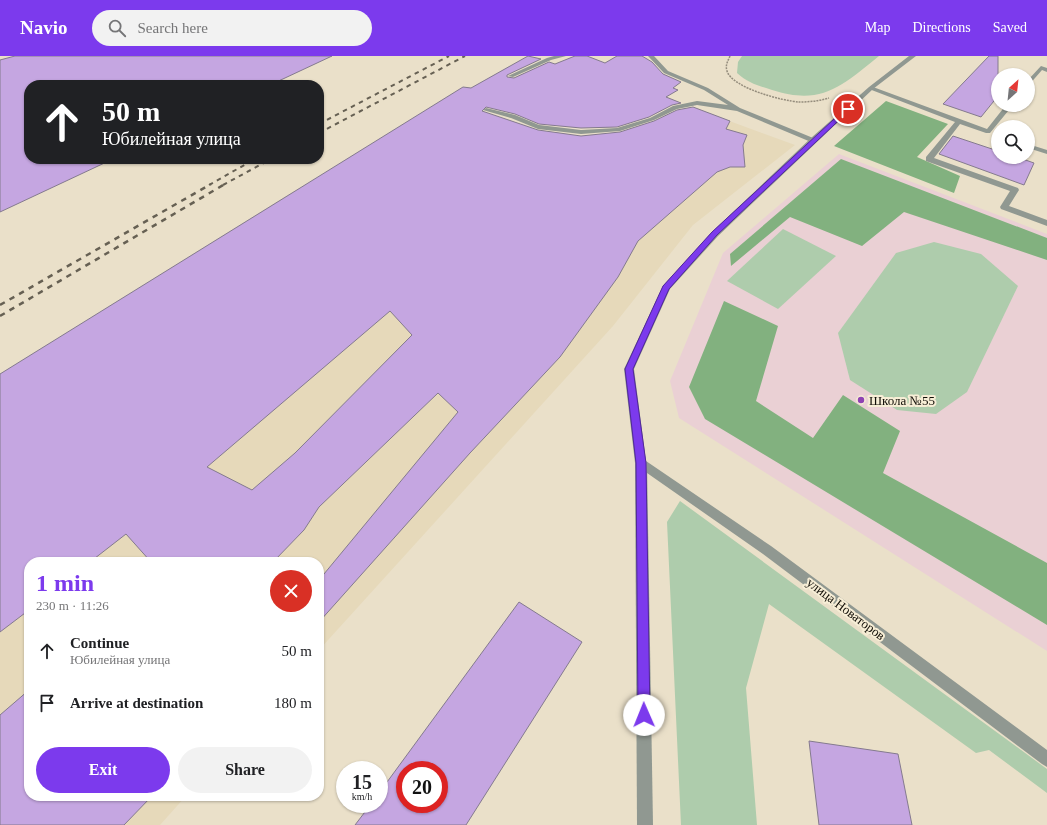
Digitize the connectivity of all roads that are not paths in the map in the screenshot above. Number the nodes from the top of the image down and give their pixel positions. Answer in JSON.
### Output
{"nodes":[{"id":1,"x":563,"y":56,"type":"edge"},
{"id":2,"x":651,"y":56,"type":"edge"},
{"id":3,"x":913,"y":56,"type":"edge"},
{"id":4,"x":1047,"y":70,"type":"edge"},
{"id":5,"x":1035,"y":75,"type":"edge"},
{"id":6,"x":511,"y":76,"type":"dead end"},
{"id":7,"x":871,"y":88,"type":"junction"},
{"id":8,"x":738,"y":109,"type":"junction"},
{"id":9,"x":486,"y":110,"type":"dead end"},
{"id":10,"x":1004,"y":112,"type":"edge"},
{"id":11,"x":958,"y":122,"type":"junction"},
{"id":12,"x":988,"y":132,"type":"junction"},
{"id":13,"x":991,"y":133,"type":"edge"},
{"id":14,"x":814,"y":140,"type":"junction"},
{"id":15,"x":1035,"y":148,"type":"edge"},
{"id":16,"x":1047,"y":152,"type":"edge"},
{"id":17,"x":1047,"y":223,"type":"edge"},
{"id":18,"x":641,"y":463,"type":"junction"},
{"id":19,"x":1047,"y":759,"type":"edge"},
{"id":20,"x":645,"y":825,"type":"edge"}],
"edges":[{"from":1,"to":6,"type":"street"},
{"from":2,"to":8,"type":"street"},
{"from":3,"to":7,"type":"street"},
{"from":4,"to":5,"type":"street"},
{"from":7,"to":11,"type":"street"},
{"from":7,"to":14,"type":"street"},
{"from":8,"to":9,"type":"street"},
{"from":8,"to":14,"type":"street"},
{"from":10,"to":12,"type":"street"},
{"from":11,"to":12,"type":"street"},
{"from":11,"to":17,"type":"street"},
{"from":12,"to":13,"type":"street"},
{"from":14,"to":18,"type":"street"},
{"from":15,"to":16,"type":"street"},
{"from":18,"to":19,"type":"street","name":"улица Новаторов"},
{"from":18,"to":20,"type":"street"}]}
